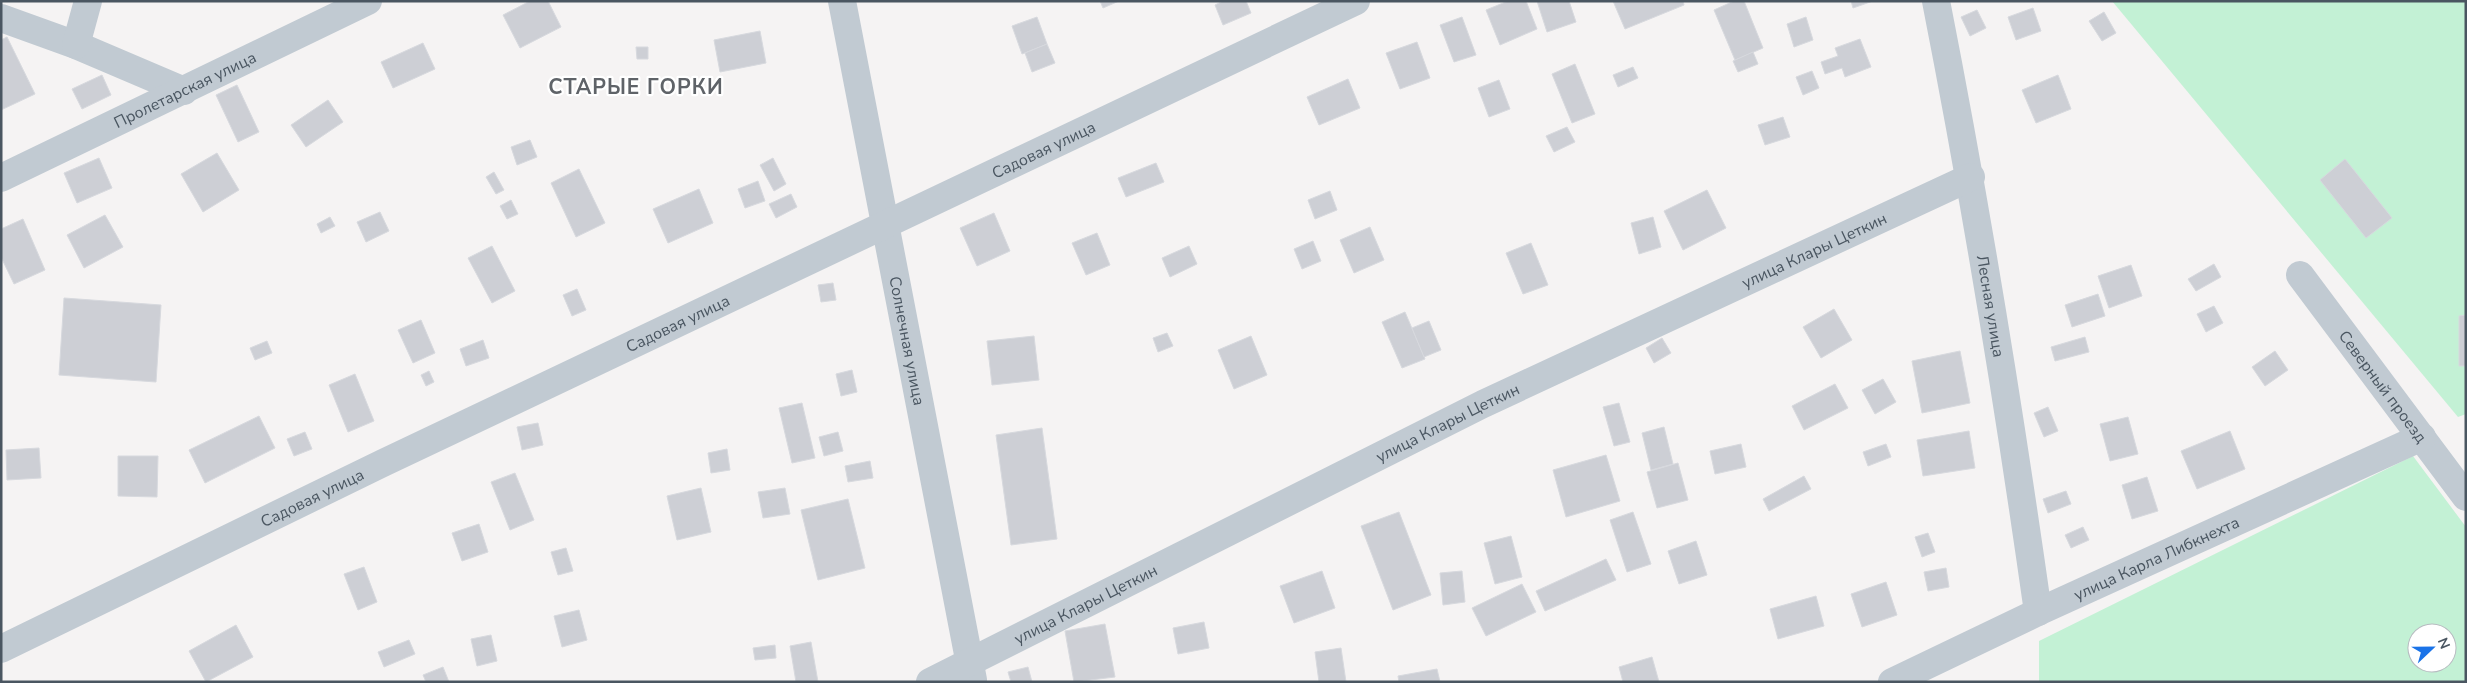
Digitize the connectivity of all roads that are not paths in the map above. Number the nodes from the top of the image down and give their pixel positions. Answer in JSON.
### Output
{"nodes":[{"id":1,"x":88,"y":1,"type":"edge"},
{"id":2,"x":368,"y":1,"type":"edge"},
{"id":3,"x":842,"y":1,"type":"edge"},
{"id":4,"x":1356,"y":1,"type":"edge"},
{"id":5,"x":1936,"y":1,"type":"edge"},
{"id":6,"x":1,"y":18,"type":"edge"},
{"id":7,"x":76,"y":44,"type":"junction"},
{"id":8,"x":184,"y":91,"type":"junction"},
{"id":9,"x":1971,"y":177,"type":"junction"},
{"id":10,"x":1,"y":178,"type":"edge"},
{"id":11,"x":884,"y":224,"type":"junction"},
{"id":12,"x":2300,"y":275,"type":"dead end"},
{"id":13,"x":2422,"y":437,"type":"junction"},
{"id":14,"x":2466,"y":497,"type":"edge"},
{"id":15,"x":2038,"y":612,"type":"junction"},
{"id":16,"x":1,"y":649,"type":"edge"},
{"id":17,"x":971,"y":672,"type":"edge"},
{"id":18,"x":930,"y":682,"type":"edge"},
{"id":19,"x":1892,"y":682,"type":"edge"}],
"edges":[{"from":1,"to":7,"type":"street"},
{"from":2,"to":8,"type":"street","name":"Пролетарская улица"},
{"from":3,"to":11,"type":"street","name":"Солнечная улица"},
{"from":4,"to":11,"type":"street","name":"Садовая улица"},
{"from":5,"to":9,"type":"street","name":"Лесная улица"},
{"from":6,"to":7,"type":"street"},
{"from":7,"to":8,"type":"street"},
{"from":8,"to":10,"type":"street","name":"Пролетарская улица"},
{"from":9,"to":15,"type":"street","name":"Лесная улица"},
{"from":9,"to":17,"type":"street","name":"улица Клары Цеткин"},
{"from":11,"to":16,"type":"street","name":"Садовая улица"},
{"from":11,"to":17,"type":"street","name":"Солнечная улица"},
{"from":12,"to":13,"type":"street","name":"Северный проезд"},
{"from":13,"to":14,"type":"street","name":"Северный проезд"},
{"from":13,"to":15,"type":"street","name":"улица Карла Либкнехта"},
{"from":15,"to":19,"type":"street","name":"улица Карла Либкнехта"},
{"from":17,"to":18,"type":"street","name":"улица Клары Цеткин"}]}
